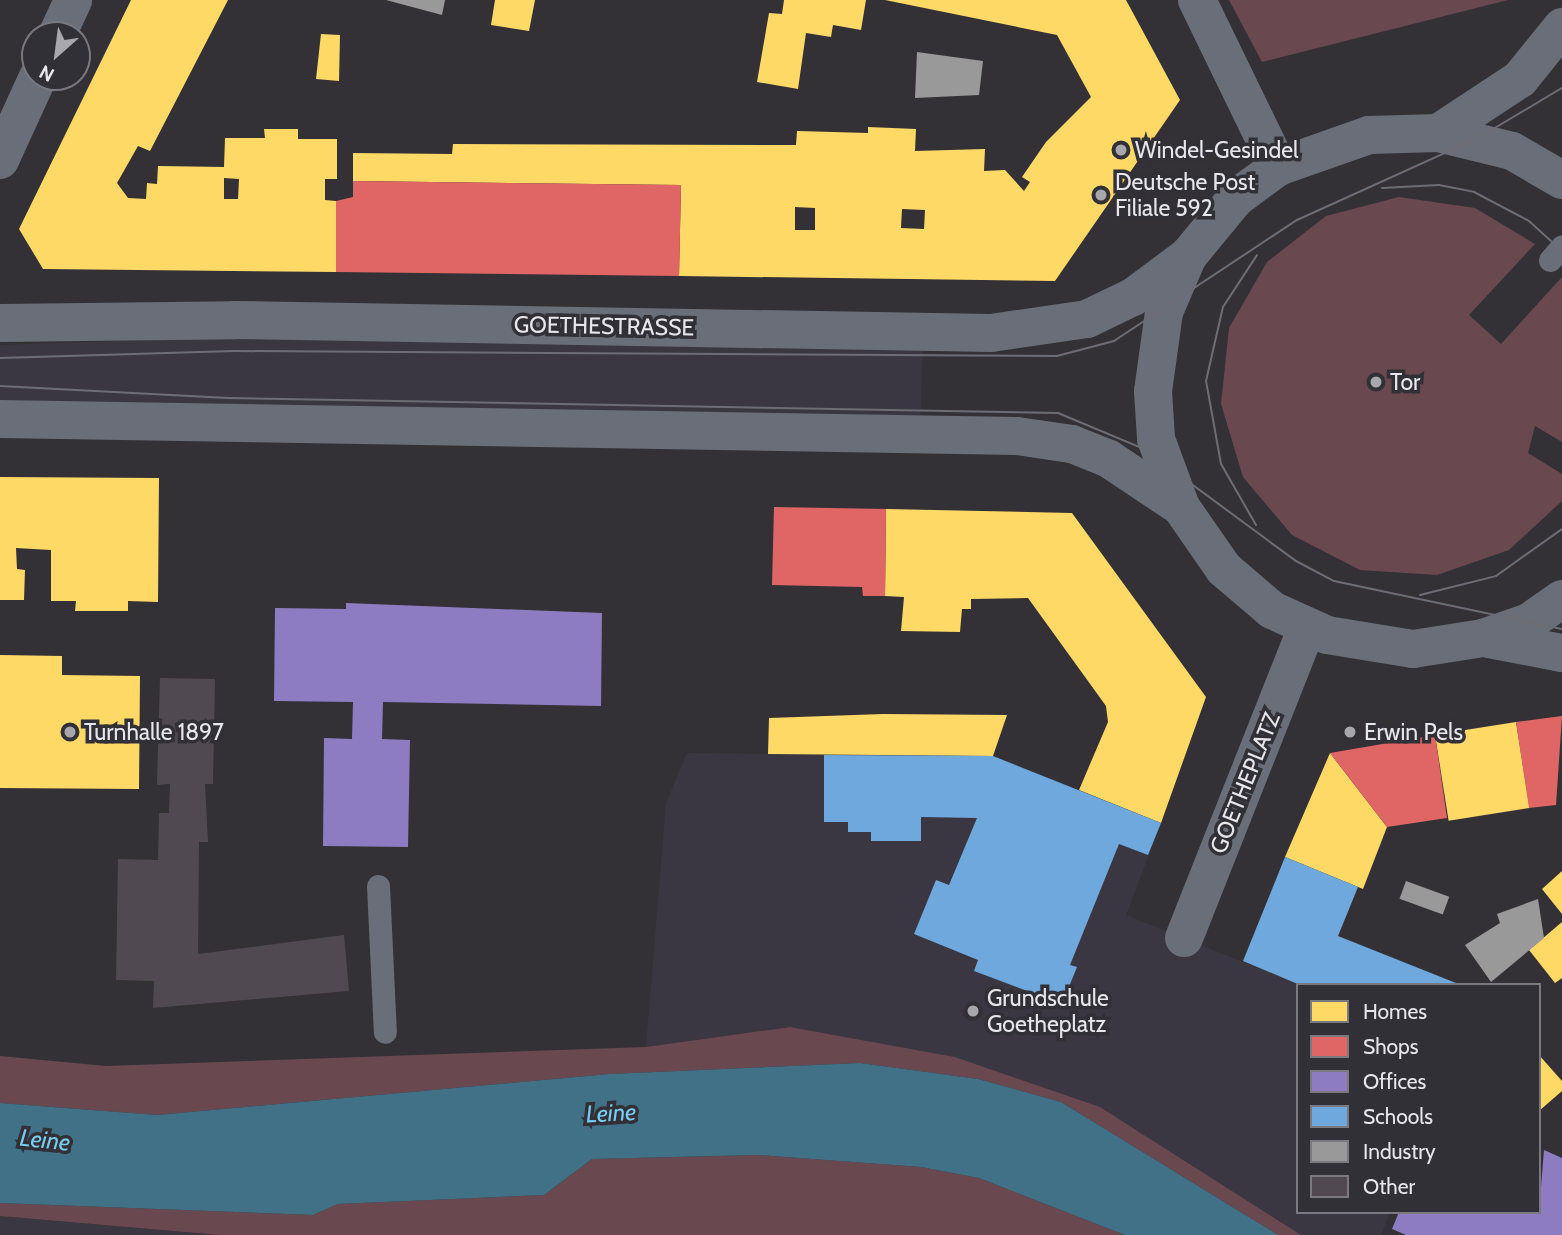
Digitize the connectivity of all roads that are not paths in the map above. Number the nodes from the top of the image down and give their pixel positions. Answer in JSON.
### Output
{"nodes":[{"id":1,"x":73,"y":0,"type":"edge"},
{"id":2,"x":1197,"y":0,"type":"edge"},
{"id":3,"x":63,"y":21,"type":"edge"},
{"id":4,"x":1562,"y":27,"type":"edge"},
{"id":5,"x":32,"y":91,"type":"edge"},
{"id":6,"x":1438,"y":133,"type":"junction"},
{"id":7,"x":0,"y":160,"type":"edge"},
{"id":8,"x":1278,"y":167,"type":"junction"},
{"id":9,"x":1562,"y":180,"type":"edge"},
{"id":10,"x":1188,"y":256,"type":"junction"},
{"id":11,"x":0,"y":323,"type":"edge"},
{"id":12,"x":0,"y":419,"type":"edge"},
{"id":13,"x":1181,"y":507,"type":"junction"},
{"id":14,"x":1562,"y":599,"type":"edge"},
{"id":15,"x":1307,"y":627,"type":"junction"},
{"id":16,"x":1483,"y":638,"type":"junction"},
{"id":17,"x":1562,"y":653,"type":"edge"},
{"id":18,"x":378,"y":886,"type":"dead end"},
{"id":19,"x":1184,"y":939,"type":"dead end"},
{"id":20,"x":385,"y":1032,"type":"dead end"}],
"edges":[{"from":1,"to":3,"type":"street"},
{"from":2,"to":8,"type":"street"},
{"from":4,"to":6,"type":"street"},
{"from":5,"to":7,"type":"street"},
{"from":6,"to":8,"type":"street"},
{"from":6,"to":9,"type":"street"},
{"from":8,"to":10,"type":"street"},
{"from":10,"to":11,"type":"street","name":"GOETHESTRASSE"},
{"from":10,"to":13,"type":"street"},
{"from":12,"to":13,"type":"street"},
{"from":13,"to":15,"type":"street"},
{"from":14,"to":16,"type":"street"},
{"from":15,"to":16,"type":"street"},
{"from":15,"to":19,"type":"street","name":"GOETHEPLATZ"},
{"from":16,"to":17,"type":"street"},
{"from":18,"to":20,"type":"lane"}]}
